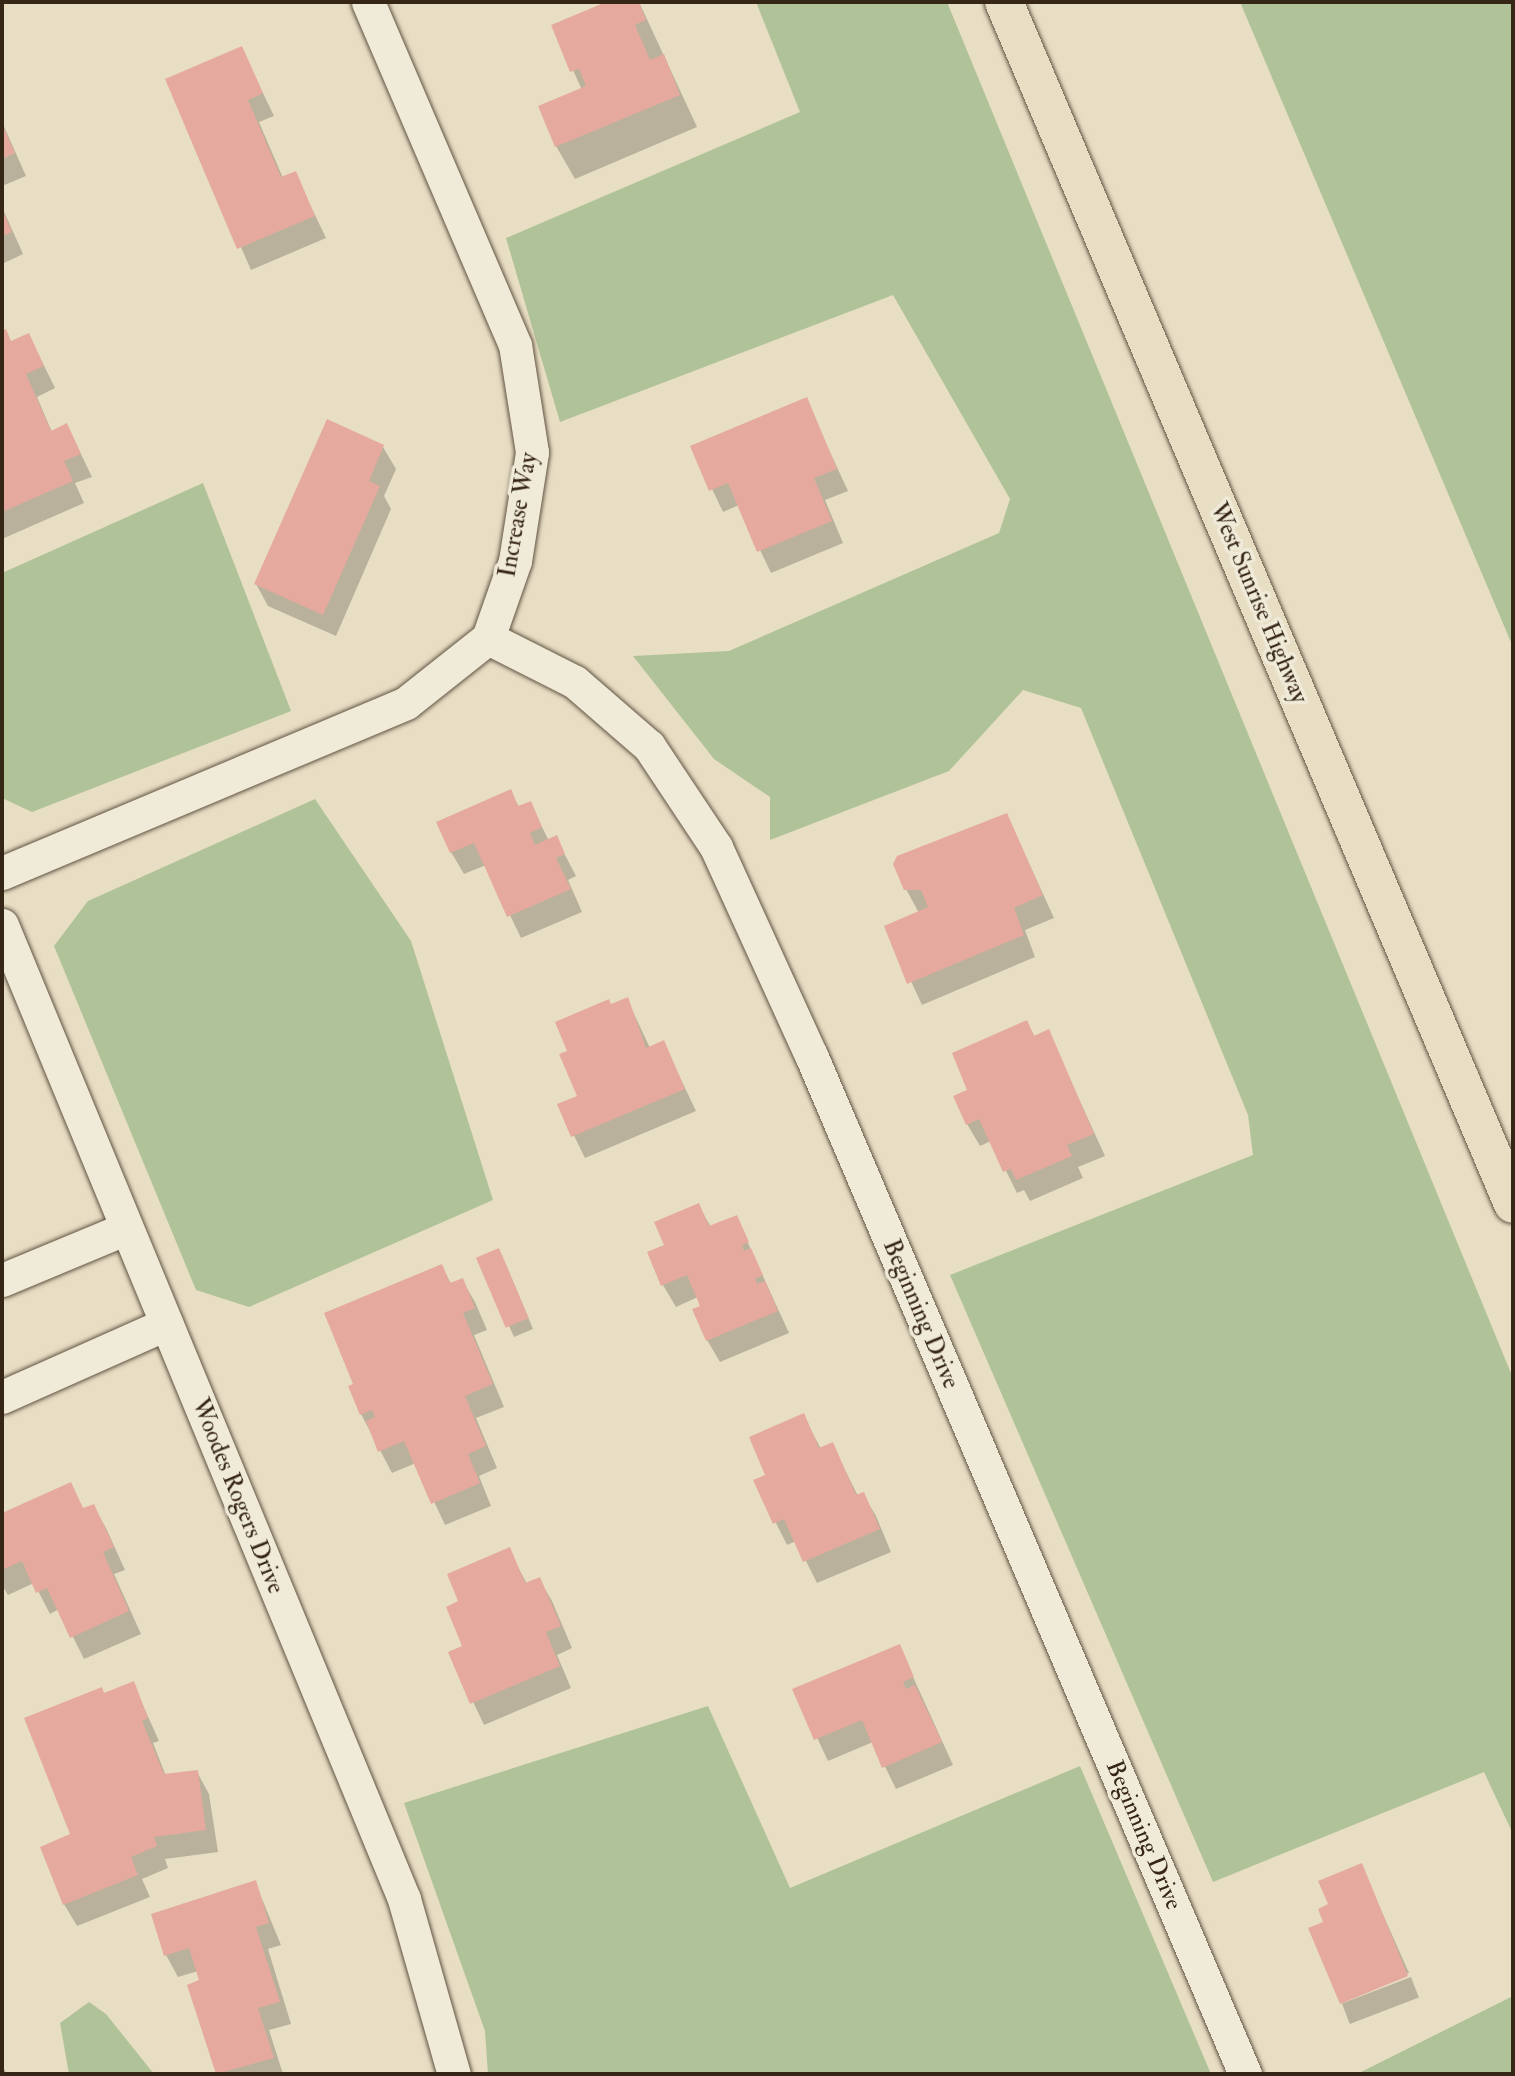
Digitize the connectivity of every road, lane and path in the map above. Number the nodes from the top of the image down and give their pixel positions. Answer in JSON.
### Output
{"nodes":[{"id":1,"x":368,"y":2,"type":"edge"},
{"id":2,"x":1004,"y":2,"type":"edge"},
{"id":3,"x":488,"y":638,"type":"junction"},
{"id":4,"x":2,"y":873,"type":"edge"},
{"id":5,"x":2,"y":925,"type":"edge"},
{"id":6,"x":1513,"y":1204,"type":"edge"},
{"id":7,"x":127,"y":1228,"type":"junction"},
{"id":8,"x":2,"y":1280,"type":"edge"},
{"id":9,"x":166,"y":1324,"type":"junction"},
{"id":10,"x":2,"y":1397,"type":"edge"},
{"id":11,"x":454,"y":2074,"type":"edge"},
{"id":12,"x":1245,"y":2074,"type":"edge"}],
"edges":[{"from":1,"to":3,"type":"street","name":"Increase Way"},
{"from":2,"to":6,"type":"main road","name":"West Sunrise Highway"},
{"from":3,"to":4,"type":"street"},
{"from":3,"to":12,"type":"street","name":"Beginning Drive"},
{"from":5,"to":7,"type":"street","name":"Woodes Rogers Drive"},
{"from":7,"to":8,"type":"street"},
{"from":7,"to":9,"type":"street","name":"Woodes Rogers Drive"},
{"from":9,"to":10,"type":"street"},
{"from":9,"to":11,"type":"street","name":"Woodes Rogers Drive"}]}
